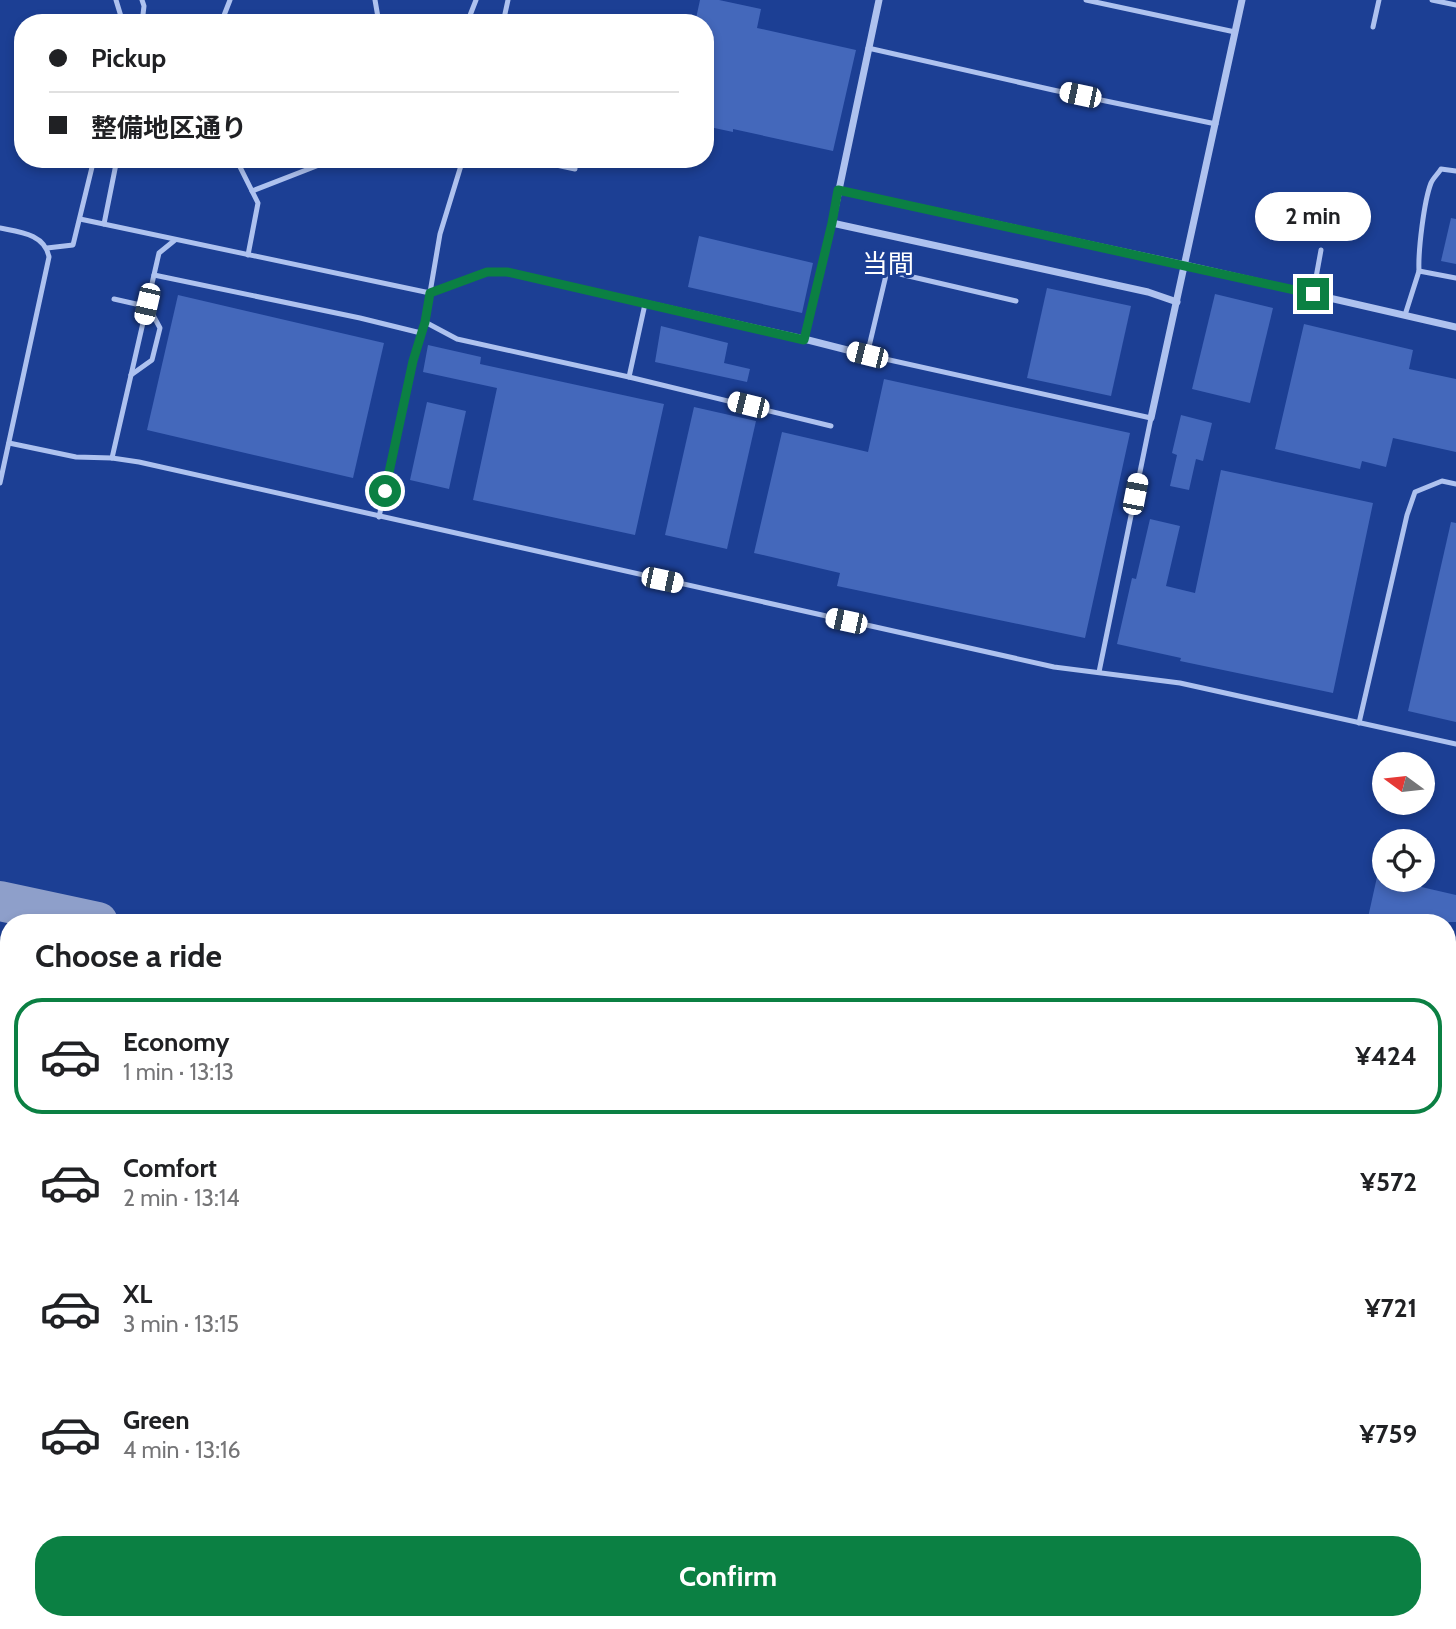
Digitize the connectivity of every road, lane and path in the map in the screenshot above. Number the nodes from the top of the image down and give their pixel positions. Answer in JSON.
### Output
{"nodes":[{"id":1,"x":879,"y":0,"type":"edge"},
{"id":2,"x":1086,"y":0,"type":"edge"},
{"id":3,"x":1242,"y":0,"type":"edge"},
{"id":4,"x":1379,"y":0,"type":"edge"},
{"id":5,"x":1432,"y":0,"type":"edge"},
{"id":6,"x":1456,"y":5,"type":"edge"},
{"id":7,"x":1373,"y":27,"type":"dead end"},
{"id":8,"x":1235,"y":33,"type":"junction"},
{"id":9,"x":869,"y":48,"type":"junction"},
{"id":10,"x":1216,"y":124,"type":"junction"},
{"id":11,"x":92,"y":168,"type":"edge"},
{"id":12,"x":115,"y":168,"type":"edge"},
{"id":13,"x":241,"y":168,"type":"edge"},
{"id":14,"x":312,"y":168,"type":"edge"},
{"id":15,"x":460,"y":168,"type":"edge"},
{"id":16,"x":570,"y":168,"type":"edge"},
{"id":17,"x":575,"y":169,"type":"dead end"},
{"id":18,"x":1456,"y":171,"type":"edge"},
{"id":19,"x":838,"y":190,"type":"junction"},
{"id":20,"x":253,"y":191,"type":"junction"},
{"id":21,"x":80,"y":219,"type":"junction"},
{"id":22,"x":832,"y":223,"type":"junction"},
{"id":23,"x":104,"y":224,"type":"junction"},
{"id":24,"x":0,"y":228,"type":"edge"},
{"id":25,"x":175,"y":240,"type":"junction"},
{"id":26,"x":47,"y":248,"type":"junction"},
{"id":27,"x":1321,"y":250,"type":"dead end"},
{"id":28,"x":248,"y":256,"type":"junction"},
{"id":29,"x":1185,"y":265,"type":"junction"},
{"id":30,"x":1419,"y":271,"type":"junction"},
{"id":31,"x":154,"y":275,"type":"junction"},
{"id":32,"x":1456,"y":278,"type":"edge"},
{"id":33,"x":430,"y":293,"type":"junction"},
{"id":34,"x":1313,"y":294,"type":"junction"},
{"id":35,"x":114,"y":299,"type":"dead end"},
{"id":36,"x":1016,"y":301,"type":"dead end"},
{"id":37,"x":1177,"y":302,"type":"junction"},
{"id":38,"x":147,"y":304,"type":"junction"},
{"id":39,"x":645,"y":304,"type":"junction"},
{"id":40,"x":1405,"y":315,"type":"junction"},
{"id":41,"x":425,"y":322,"type":"junction"},
{"id":42,"x":1456,"y":327,"type":"edge"},
{"id":43,"x":421,"y":333,"type":"junction"},
{"id":44,"x":804,"y":340,"type":"junction"},
{"id":45,"x":867,"y":355,"type":"junction"},
{"id":46,"x":130,"y":375,"type":"junction"},
{"id":47,"x":629,"y":377,"type":"junction"},
{"id":48,"x":1151,"y":418,"type":"junction"},
{"id":49,"x":831,"y":426,"type":"dead end"},
{"id":50,"x":9,"y":443,"type":"junction"},
{"id":51,"x":112,"y":458,"type":"junction"},
{"id":52,"x":0,"y":483,"type":"edge"},
{"id":53,"x":1456,"y":484,"type":"edge"},
{"id":54,"x":379,"y":517,"type":"junction"},
{"id":55,"x":1099,"y":673,"type":"junction"},
{"id":56,"x":1359,"y":723,"type":"junction"},
{"id":57,"x":1456,"y":744,"type":"edge"}],
"edges":[{"from":1,"to":9,"type":"street"},
{"from":2,"to":8,"type":"lane"},
{"from":3,"to":8,"type":"street"},
{"from":4,"to":7,"type":"lane"},
{"from":5,"to":6,"type":"lane"},
{"from":8,"to":10,"type":"street"},
{"from":9,"to":10,"type":"lane"},
{"from":9,"to":19,"type":"street"},
{"from":10,"to":29,"type":"street"},
{"from":11,"to":21,"type":"lane"},
{"from":12,"to":23,"type":"lane"},
{"from":13,"to":20,"type":"lane"},
{"from":14,"to":20,"type":"lane"},
{"from":15,"to":33,"type":"lane"},
{"from":16,"to":17,"type":"lane"},
{"from":18,"to":30,"type":"lane"},
{"from":19,"to":22,"type":"street"},
{"from":19,"to":29,"type":"street"},
{"from":20,"to":28,"type":"lane"},
{"from":21,"to":23,"type":"lane"},
{"from":21,"to":26,"type":"lane"},
{"from":22,"to":37,"type":"street"},
{"from":22,"to":44,"type":"street"},
{"from":23,"to":25,"type":"lane"},
{"from":24,"to":26,"type":"lane"},
{"from":25,"to":28,"type":"lane"},
{"from":25,"to":31,"type":"lane"},
{"from":26,"to":50,"type":"lane"},
{"from":27,"to":34,"type":"lane"},
{"from":28,"to":33,"type":"lane"},
{"from":29,"to":34,"type":"street"},
{"from":29,"to":37,"type":"street"},
{"from":30,"to":32,"type":"lane"},
{"from":30,"to":40,"type":"lane"},
{"from":31,"to":38,"type":"lane"},
{"from":31,"to":43,"type":"lane"},
{"from":33,"to":39,"type":"street"},
{"from":33,"to":41,"type":"lane"},
{"from":34,"to":40,"type":"street"},
{"from":35,"to":38,"type":"lane"},
{"from":36,"to":45,"type":"lane"},
{"from":37,"to":48,"type":"street"},
{"from":38,"to":46,"type":"lane"},
{"from":38,"to":46,"type":"lane"},
{"from":39,"to":44,"type":"street"},
{"from":39,"to":47,"type":"lane"},
{"from":40,"to":42,"type":"street"},
{"from":41,"to":43,"type":"lane"},
{"from":41,"to":47,"type":"lane"},
{"from":43,"to":54,"type":"lane"},
{"from":44,"to":45,"type":"street"},
{"from":45,"to":48,"type":"lane"},
{"from":46,"to":51,"type":"lane"},
{"from":47,"to":49,"type":"lane"},
{"from":48,"to":55,"type":"lane"},
{"from":50,"to":51,"type":"lane"},
{"from":50,"to":52,"type":"lane"},
{"from":51,"to":54,"type":"lane"},
{"from":53,"to":56,"type":"lane"},
{"from":54,"to":55,"type":"lane"},
{"from":55,"to":56,"type":"lane"},
{"from":56,"to":57,"type":"lane"}]}
